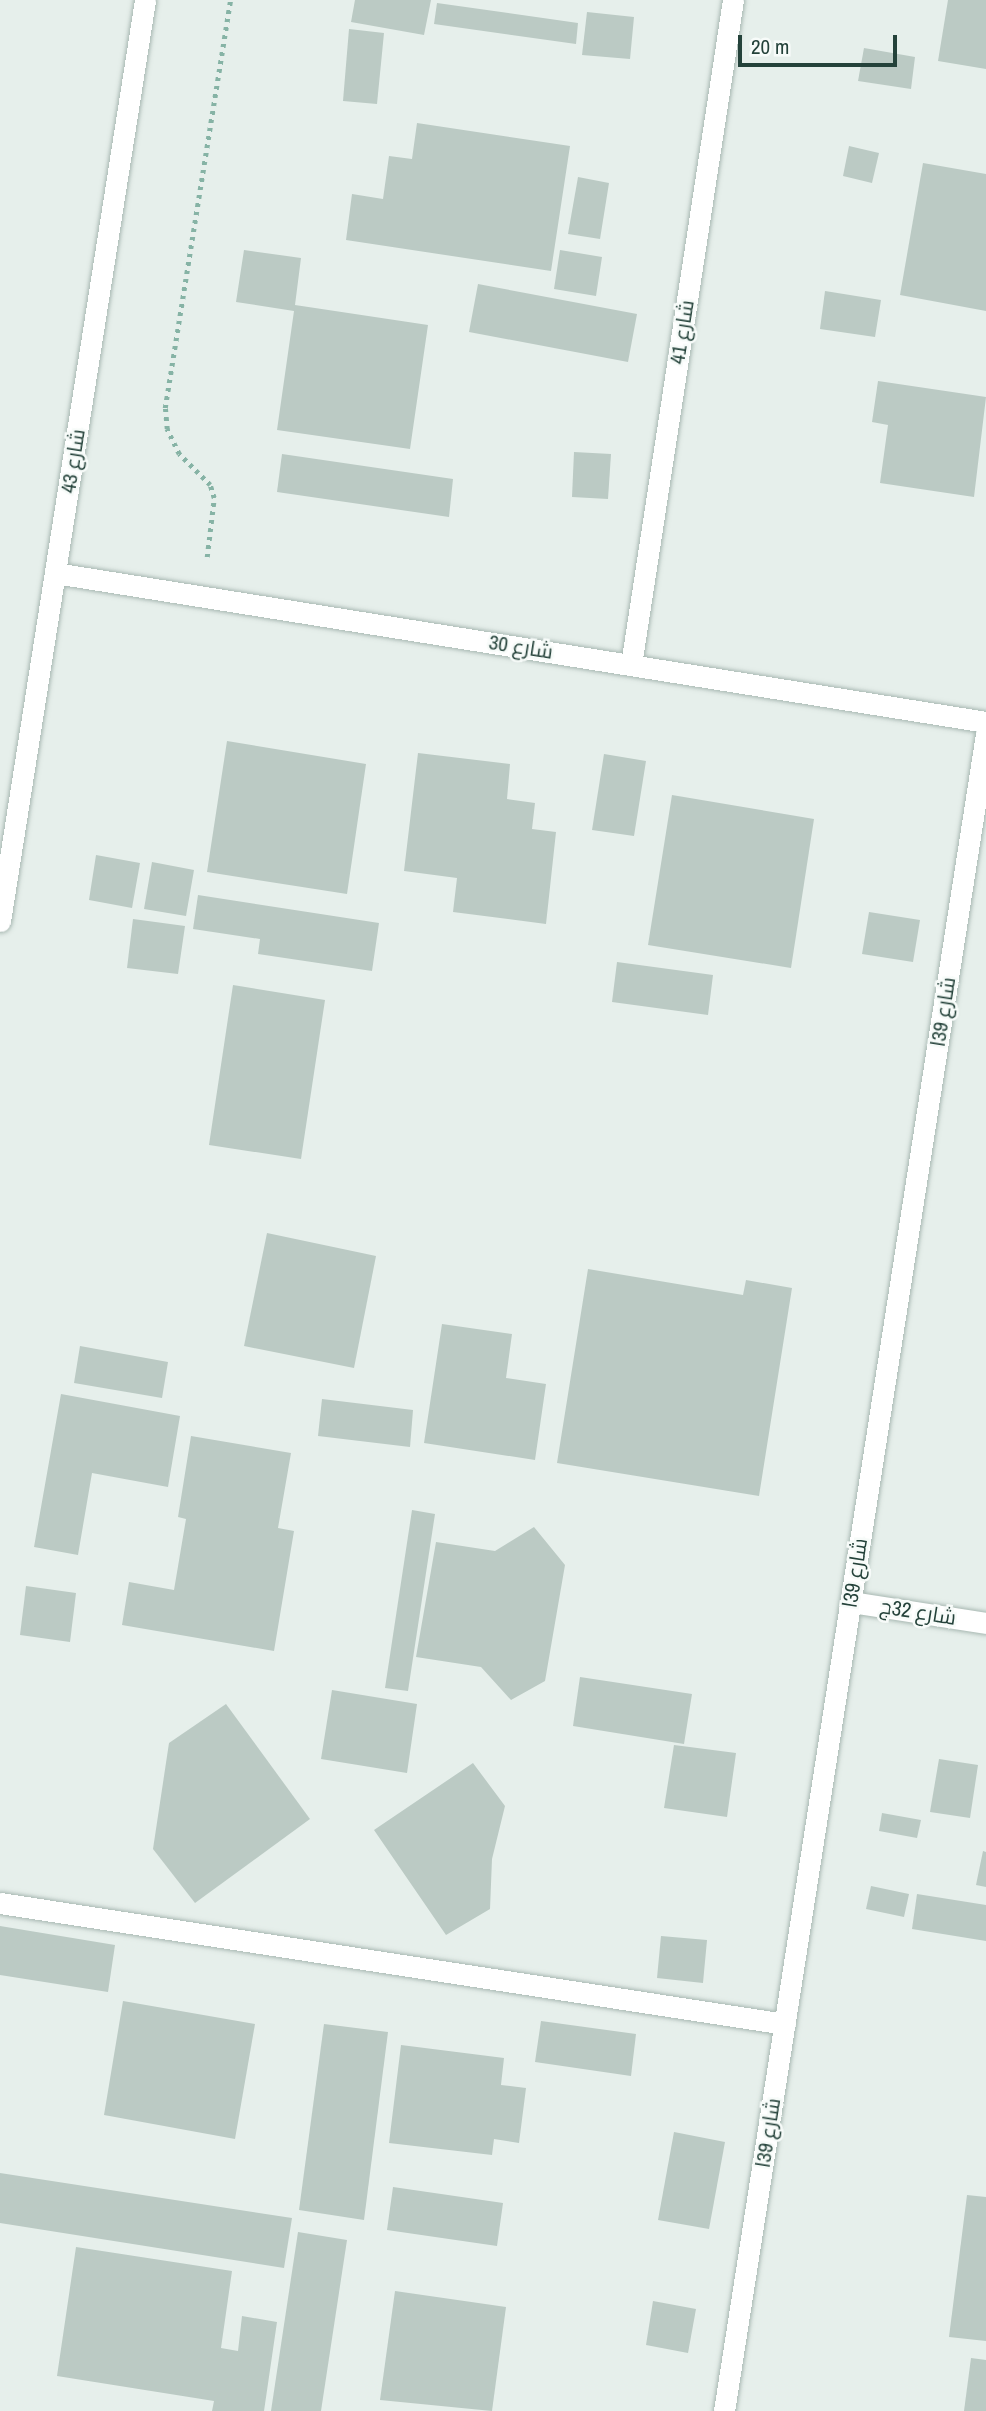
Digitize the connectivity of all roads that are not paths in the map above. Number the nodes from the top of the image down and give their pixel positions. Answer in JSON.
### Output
{"nodes":[{"id":1,"x":145,"y":0,"type":"edge"},
{"id":2,"x":733,"y":0,"type":"edge"},
{"id":3,"x":55,"y":573,"type":"junction"},
{"id":4,"x":631,"y":665,"type":"junction"},
{"id":5,"x":986,"y":722,"type":"edge"},
{"id":6,"x":986,"y":734,"type":"edge"},
{"id":7,"x":0,"y":921,"type":"edge"},
{"id":8,"x":851,"y":1602,"type":"junction"},
{"id":9,"x":986,"y":1623,"type":"edge"},
{"id":10,"x":0,"y":1903,"type":"edge"},
{"id":11,"x":785,"y":2024,"type":"junction"},
{"id":12,"x":724,"y":2411,"type":"edge"}],
"edges":[{"from":1,"to":3,"type":"street","name":"شارع 43"},
{"from":2,"to":4,"type":"street","name":"شارع 41"},
{"from":3,"to":4,"type":"street","name":"شارع 30"},
{"from":3,"to":7,"type":"street","name":"شارع 43"},
{"from":4,"to":5,"type":"street","name":"شارع 30"},
{"from":6,"to":8,"type":"street","name":"شارع 39ا"},
{"from":8,"to":9,"type":"street","name":"شارع 32ج"},
{"from":8,"to":11,"type":"street","name":"شارع 39ا"},
{"from":10,"to":11,"type":"street"},
{"from":11,"to":12,"type":"street","name":"شارع 39ا"}]}
